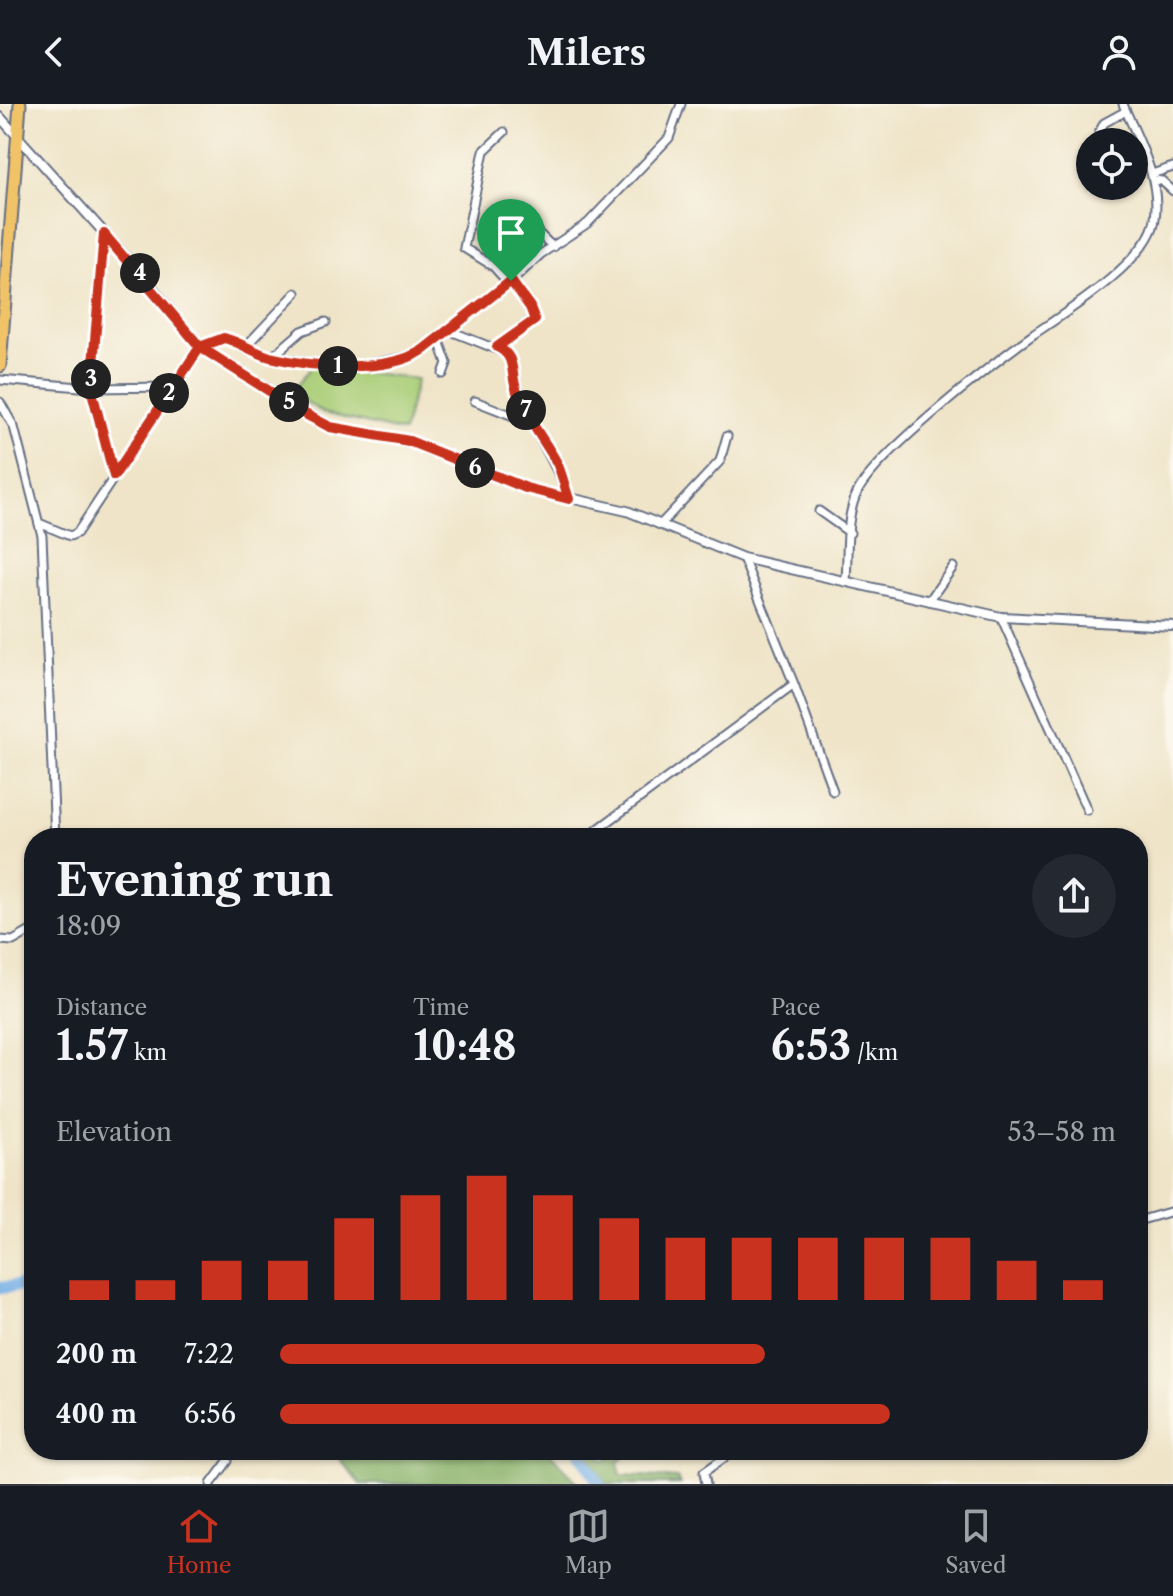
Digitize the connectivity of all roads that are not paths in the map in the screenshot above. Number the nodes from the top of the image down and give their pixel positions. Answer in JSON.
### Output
{"nodes":[{"id":1,"x":20,"y":104,"type":"edge"},
{"id":2,"x":681,"y":104,"type":"edge"},
{"id":3,"x":1125,"y":107,"type":"edge"},
{"id":4,"x":0,"y":117,"type":"edge"},
{"id":5,"x":1102,"y":128,"type":"edge"},
{"id":6,"x":504,"y":132,"type":"dead end"},
{"id":7,"x":17,"y":137,"type":"junction"},
{"id":8,"x":1173,"y":167,"type":"edge"},
{"id":9,"x":1153,"y":177,"type":"junction"},
{"id":10,"x":1173,"y":191,"type":"edge"},
{"id":11,"x":6,"y":218,"type":"edge"},
{"id":12,"x":508,"y":218,"type":"dead end"},
{"id":13,"x":104,"y":234,"type":"junction"},
{"id":14,"x":553,"y":247,"type":"junction"},
{"id":15,"x":4,"y":272,"type":"edge"},
{"id":16,"x":510,"y":282,"type":"junction"},
{"id":17,"x":296,"y":293,"type":"dead end"},
{"id":18,"x":326,"y":322,"type":"dead end"},
{"id":19,"x":448,"y":330,"type":"junction"},
{"id":20,"x":438,"y":338,"type":"junction"},
{"id":21,"x":200,"y":347,"type":"junction"},
{"id":22,"x":497,"y":347,"type":"junction"},
{"id":23,"x":244,"y":348,"type":"junction"},
{"id":24,"x":1,"y":351,"type":"edge"},
{"id":25,"x":272,"y":357,"type":"junction"},
{"id":26,"x":0,"y":366,"type":"edge"},
{"id":27,"x":443,"y":374,"type":"dead end"},
{"id":28,"x":0,"y":380,"type":"edge"},
{"id":29,"x":174,"y":387,"type":"junction"},
{"id":30,"x":91,"y":388,"type":"junction"},
{"id":31,"x":475,"y":401,"type":"dead end"},
{"id":32,"x":0,"y":402,"type":"edge"},
{"id":33,"x":531,"y":423,"type":"junction"},
{"id":34,"x":727,"y":436,"type":"dead end"},
{"id":35,"x":114,"y":476,"type":"junction"},
{"id":36,"x":569,"y":499,"type":"junction"},
{"id":37,"x":819,"y":511,"type":"dead end"},
{"id":38,"x":39,"y":523,"type":"junction"},
{"id":39,"x":660,"y":525,"type":"junction"},
{"id":40,"x":850,"y":533,"type":"junction"},
{"id":41,"x":743,"y":558,"type":"junction"},
{"id":42,"x":953,"y":567,"type":"dead end"},
{"id":43,"x":846,"y":581,"type":"junction"},
{"id":44,"x":929,"y":601,"type":"junction"},
{"id":45,"x":1001,"y":617,"type":"junction"},
{"id":46,"x":1173,"y":626,"type":"edge"},
{"id":47,"x":794,"y":684,"type":"junction"},
{"id":48,"x":833,"y":791,"type":"dead end"},
{"id":49,"x":1087,"y":810,"type":"dead end"},
{"id":50,"x":55,"y":828,"type":"edge"},
{"id":51,"x":600,"y":828,"type":"edge"},
{"id":52,"x":24,"y":935,"type":"edge"},
{"id":53,"x":0,"y":940,"type":"edge"},
{"id":54,"x":1173,"y":1211,"type":"edge"},
{"id":55,"x":1148,"y":1218,"type":"edge"},
{"id":56,"x":721,"y":1460,"type":"edge"},
{"id":57,"x":228,"y":1461,"type":"dead end"},
{"id":58,"x":211,"y":1484,"type":"edge"},
{"id":59,"x":706,"y":1484,"type":"edge"}],
"edges":[{"from":1,"to":7,"type":"highway"},
{"from":2,"to":14,"type":"street"},
{"from":3,"to":5,"type":"street"},
{"from":3,"to":9,"type":"street"},
{"from":4,"to":7,"type":"street"},
{"from":6,"to":16,"type":"street"},
{"from":7,"to":11,"type":"highway"},
{"from":7,"to":13,"type":"street"},
{"from":8,"to":9,"type":"street"},
{"from":9,"to":10,"type":"street"},
{"from":9,"to":40,"type":"street"},
{"from":11,"to":15,"type":"highway"},
{"from":12,"to":14,"type":"street"},
{"from":13,"to":21,"type":"street"},
{"from":13,"to":30,"type":"street"},
{"from":14,"to":16,"type":"street"},
{"from":15,"to":24,"type":"highway"},
{"from":16,"to":19,"type":"street"},
{"from":16,"to":22,"type":"street"},
{"from":17,"to":23,"type":"street"},
{"from":18,"to":25,"type":"street"},
{"from":19,"to":20,"type":"street"},
{"from":19,"to":22,"type":"street"},
{"from":20,"to":25,"type":"street"},
{"from":20,"to":27,"type":"street"},
{"from":21,"to":23,"type":"street"},
{"from":21,"to":29,"type":"street"},
{"from":21,"to":36,"type":"street"},
{"from":22,"to":33,"type":"street"},
{"from":23,"to":25,"type":"street"},
{"from":24,"to":26,"type":"highway"},
{"from":28,"to":30,"type":"street"},
{"from":29,"to":30,"type":"street"},
{"from":29,"to":35,"type":"street"},
{"from":30,"to":35,"type":"street"},
{"from":31,"to":33,"type":"street"},
{"from":32,"to":38,"type":"street"},
{"from":33,"to":36,"type":"street"},
{"from":34,"to":39,"type":"street"},
{"from":35,"to":38,"type":"street"},
{"from":36,"to":39,"type":"street"},
{"from":37,"to":40,"type":"street"},
{"from":38,"to":50,"type":"street"},
{"from":39,"to":41,"type":"street"},
{"from":40,"to":43,"type":"street"},
{"from":41,"to":43,"type":"street"},
{"from":41,"to":47,"type":"street"},
{"from":42,"to":44,"type":"street"},
{"from":43,"to":44,"type":"street"},
{"from":44,"to":45,"type":"street"},
{"from":45,"to":46,"type":"street"},
{"from":45,"to":49,"type":"street"},
{"from":47,"to":48,"type":"street"},
{"from":47,"to":51,"type":"street"},
{"from":52,"to":53,"type":"street"},
{"from":54,"to":55,"type":"street"},
{"from":56,"to":59,"type":"street"},
{"from":57,"to":58,"type":"street"}]}
